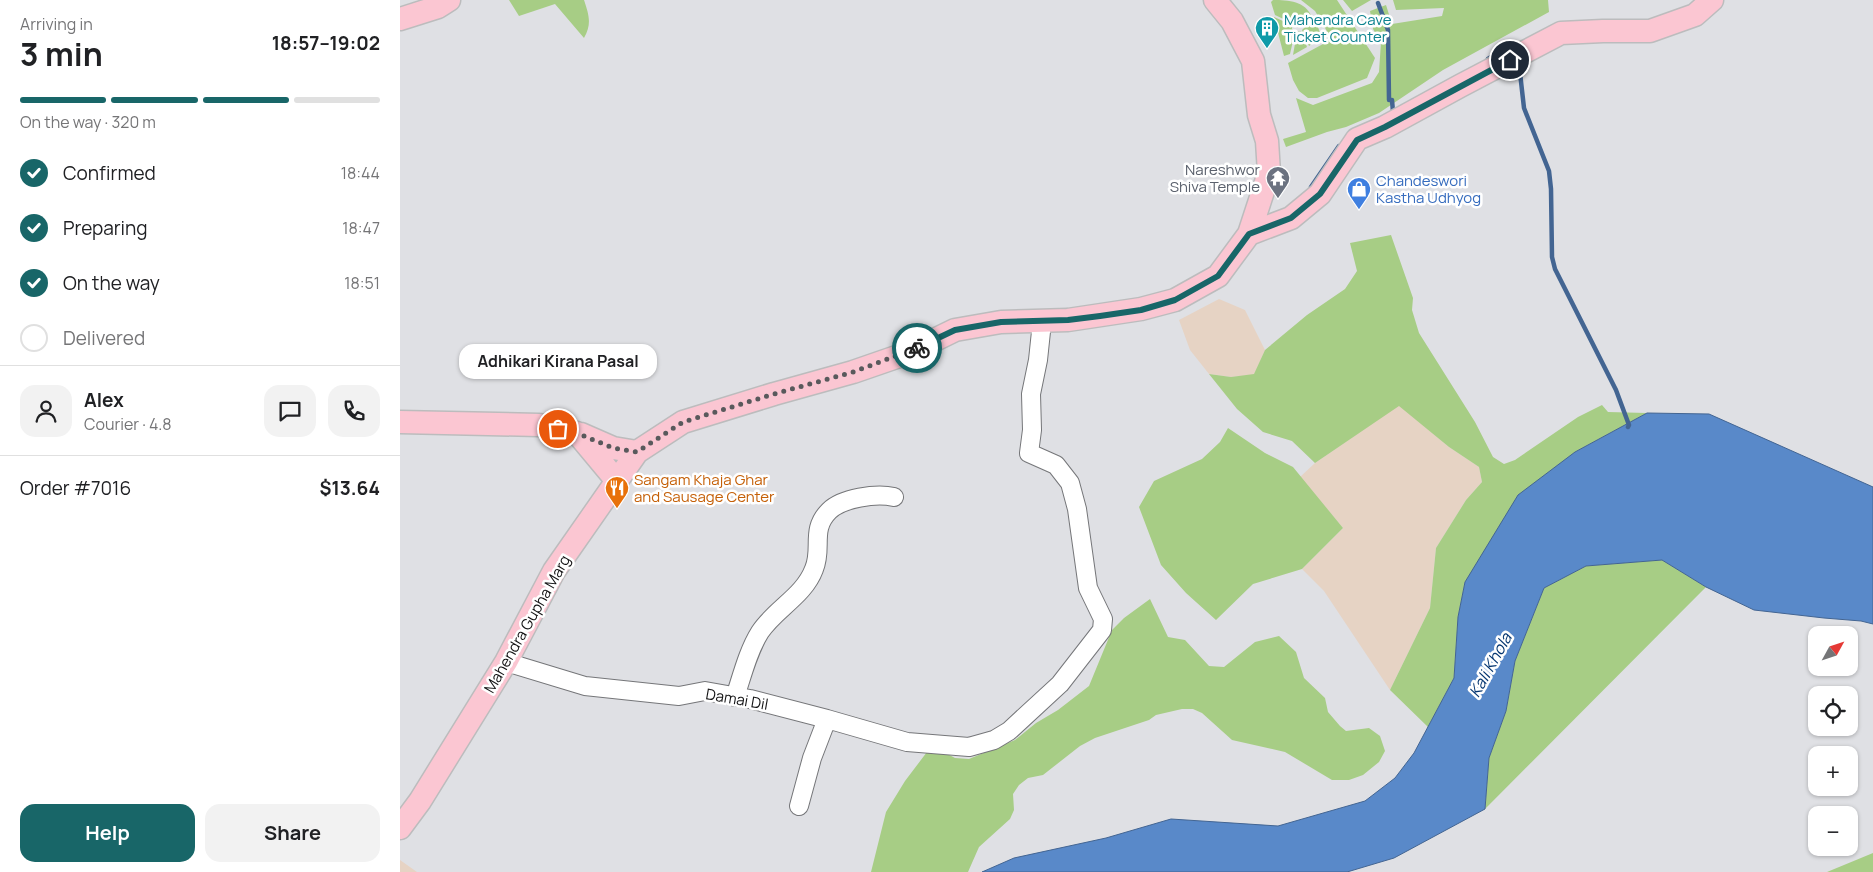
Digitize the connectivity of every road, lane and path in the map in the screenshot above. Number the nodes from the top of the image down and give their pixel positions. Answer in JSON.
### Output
{"nodes":[{"id":1,"x":449,"y":0,"type":"edge"},
{"id":2,"x":1215,"y":0,"type":"edge"},
{"id":3,"x":1712,"y":0,"type":"edge"},
{"id":4,"x":400,"y":19,"type":"edge"},
{"id":5,"x":1249,"y":234,"type":"junction"},
{"id":6,"x":1042,"y":322,"type":"junction"},
{"id":7,"x":400,"y":422,"type":"edge"},
{"id":8,"x":577,"y":433,"type":"junction"},
{"id":9,"x":637,"y":452,"type":"junction"},
{"id":10,"x":617,"y":480,"type":"junction"},
{"id":11,"x":894,"y":497,"type":"dead end"},
{"id":12,"x":506,"y":662,"type":"junction"},
{"id":13,"x":734,"y":697,"type":"junction"},
{"id":14,"x":827,"y":719,"type":"junction"},
{"id":15,"x":799,"y":806,"type":"dead end"},
{"id":16,"x":400,"y":828,"type":"edge"}],
"edges":[{"from":1,"to":4,"type":"main road"},
{"from":2,"to":5,"type":"main road"},
{"from":3,"to":5,"type":"main road"},
{"from":5,"to":6,"type":"main road","name":"Mahendra Gupha Marg"},
{"from":6,"to":9,"type":"main road","name":"Mahendra Gupha Marg"},
{"from":6,"to":14,"type":"street","name":"Damai Dil"},
{"from":7,"to":8,"type":"main road"},
{"from":8,"to":9,"type":"main road"},
{"from":8,"to":10,"type":"main road"},
{"from":9,"to":10,"type":"main road","name":"Mahendra Gupha Marg"},
{"from":10,"to":12,"type":"main road","name":"Mahendra Gupha Marg"},
{"from":11,"to":13,"type":"street"},
{"from":12,"to":13,"type":"street","name":"Damai Dil"},
{"from":12,"to":16,"type":"main road","name":"Mahendra Gupha Marg"},
{"from":13,"to":14,"type":"street","name":"Damai Dil"},
{"from":14,"to":15,"type":"street"}]}
